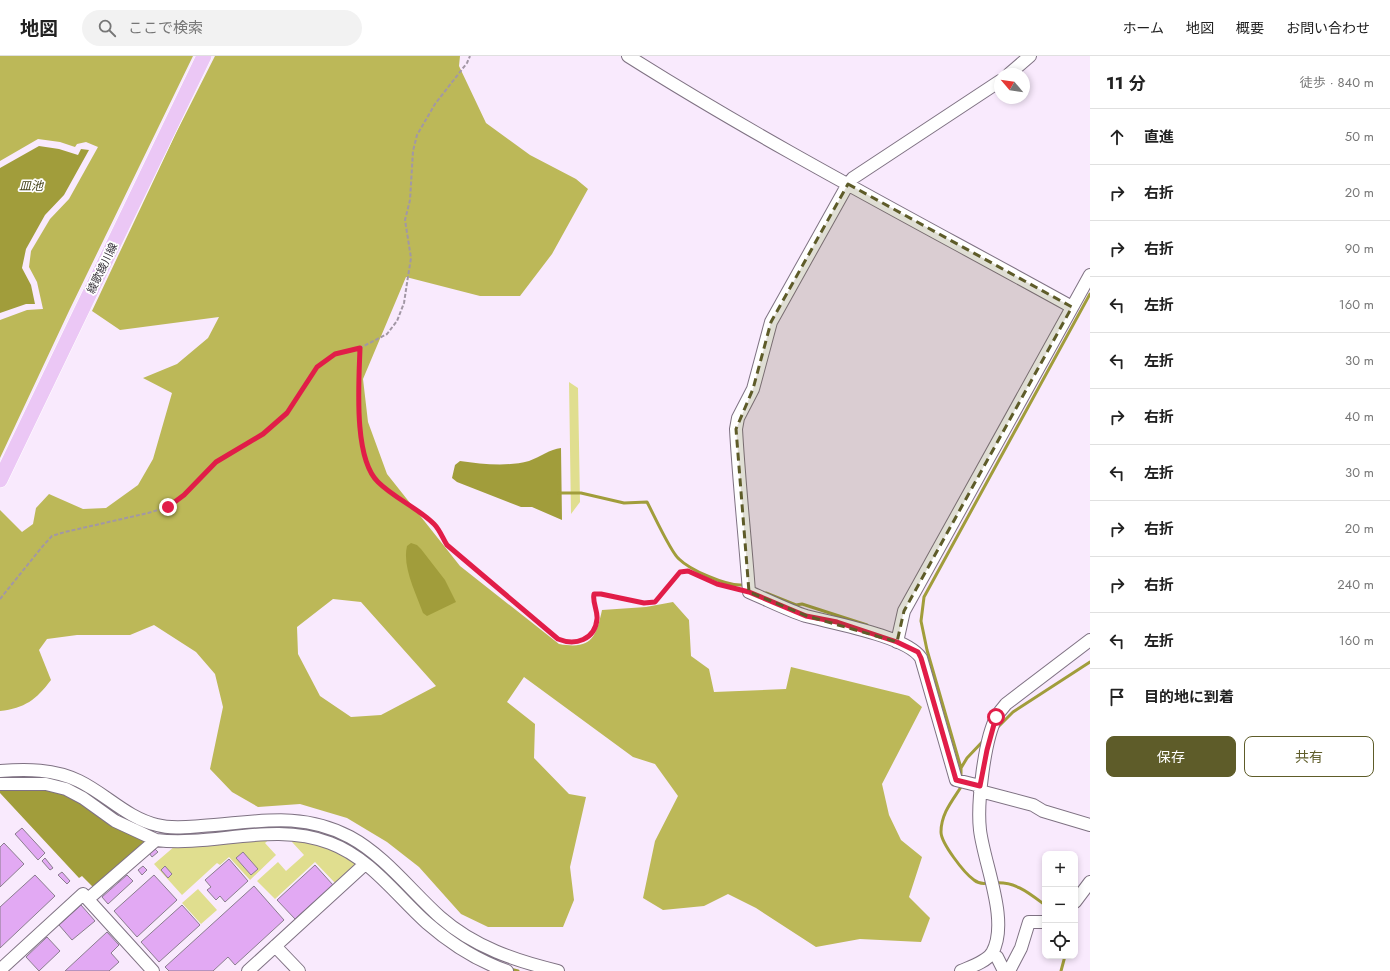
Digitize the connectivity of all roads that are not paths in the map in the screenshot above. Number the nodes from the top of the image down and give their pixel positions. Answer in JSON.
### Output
{"nodes":[{"id":1,"x":204,"y":56,"type":"edge"},
{"id":2,"x":628,"y":56,"type":"edge"},
{"id":3,"x":1030,"y":56,"type":"edge"},
{"id":4,"x":1016,"y":68,"type":"edge"},
{"id":5,"x":994,"y":85,"type":"edge"},
{"id":6,"x":848,"y":184,"type":"junction"},
{"id":7,"x":1090,"y":275,"type":"edge"},
{"id":8,"x":1072,"y":307,"type":"junction"},
{"id":9,"x":0,"y":480,"type":"edge"},
{"id":10,"x":1090,"y":640,"type":"edge"},
{"id":11,"x":897,"y":642,"type":"junction"},
{"id":12,"x":0,"y":771,"type":"edge"},
{"id":13,"x":0,"y":784,"type":"edge"},
{"id":14,"x":980,"y":789,"type":"junction"},
{"id":15,"x":1090,"y":825,"type":"edge"},
{"id":16,"x":156,"y":840,"type":"junction"},
{"id":17,"x":365,"y":864,"type":"junction"},
{"id":18,"x":1090,"y":882,"type":"edge"},
{"id":19,"x":1078,"y":898,"type":"edge"},
{"id":20,"x":88,"y":899,"type":"junction"},
{"id":21,"x":1042,"y":922,"type":"edge"},
{"id":22,"x":275,"y":946,"type":"junction"},
{"id":23,"x":991,"y":954,"type":"junction"},
{"id":24,"x":0,"y":970,"type":"edge"},
{"id":25,"x":153,"y":971,"type":"edge"},
{"id":26,"x":248,"y":971,"type":"edge"},
{"id":27,"x":299,"y":971,"type":"edge"},
{"id":28,"x":507,"y":971,"type":"edge"},
{"id":29,"x":558,"y":971,"type":"edge"},
{"id":30,"x":960,"y":971,"type":"edge"},
{"id":31,"x":1004,"y":971,"type":"edge"},
{"id":32,"x":1009,"y":971,"type":"edge"}],
"edges":[{"from":1,"to":9,"type":"main road","name":"綾歌綾川線"},
{"from":2,"to":6,"type":"street"},
{"from":3,"to":4,"type":"street"},
{"from":5,"to":6,"type":"street"},
{"from":6,"to":8,"type":"street"},
{"from":6,"to":11,"type":"street"},
{"from":7,"to":8,"type":"street"},
{"from":8,"to":11,"type":"street"},
{"from":10,"to":14,"type":"street"},
{"from":11,"to":14,"type":"street"},
{"from":12,"to":29,"type":"street"},
{"from":13,"to":16,"type":"street"},
{"from":14,"to":15,"type":"street"},
{"from":14,"to":23,"type":"street"},
{"from":16,"to":17,"type":"street"},
{"from":16,"to":20,"type":"street"},
{"from":17,"to":22,"type":"street"},
{"from":17,"to":28,"type":"street"},
{"from":18,"to":19,"type":"street"},
{"from":20,"to":24,"type":"street"},
{"from":20,"to":25,"type":"street"},
{"from":21,"to":32,"type":"street"},
{"from":22,"to":26,"type":"street"},
{"from":22,"to":27,"type":"street"},
{"from":23,"to":30,"type":"street"},
{"from":23,"to":31,"type":"street"}]}
